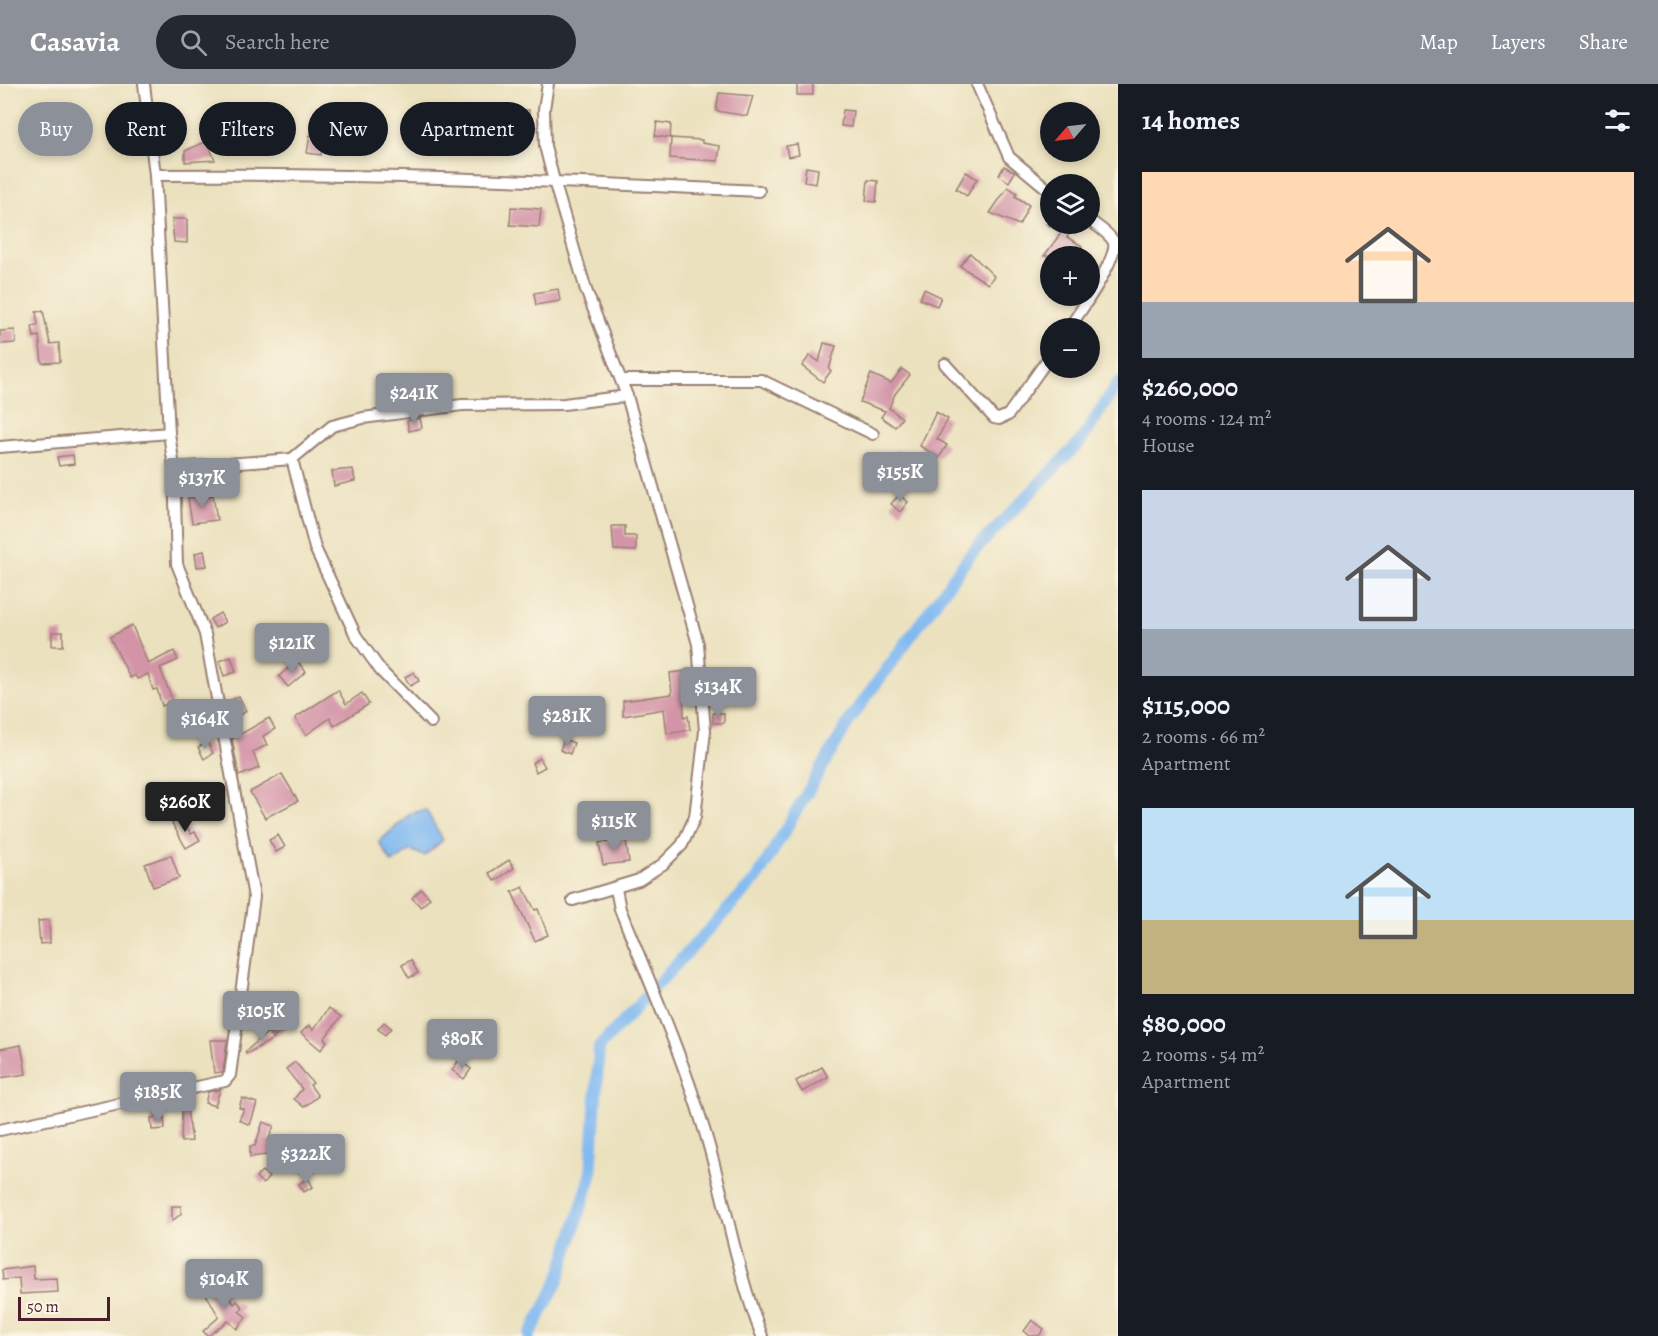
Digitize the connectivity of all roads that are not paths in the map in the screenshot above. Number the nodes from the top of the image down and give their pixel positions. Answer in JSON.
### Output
{"nodes":[{"id":1,"x":144,"y":84,"type":"edge"},
{"id":2,"x":548,"y":84,"type":"edge"},
{"id":3,"x":976,"y":84,"type":"edge"},
{"id":4,"x":155,"y":175,"type":"junction"},
{"id":5,"x":554,"y":181,"type":"junction"},
{"id":6,"x":1040,"y":182,"type":"edge"},
{"id":7,"x":759,"y":191,"type":"dead end"},
{"id":8,"x":1100,"y":230,"type":"edge"},
{"id":9,"x":1076,"y":318,"type":"edge"},
{"id":10,"x":945,"y":364,"type":"dead end"},
{"id":11,"x":1040,"y":370,"type":"edge"},
{"id":12,"x":622,"y":380,"type":"junction"},
{"id":13,"x":627,"y":396,"type":"junction"},
{"id":14,"x":169,"y":433,"type":"junction"},
{"id":15,"x":873,"y":434,"type":"dead end"},
{"id":16,"x":0,"y":447,"type":"edge"},
{"id":17,"x":292,"y":459,"type":"junction"},
{"id":18,"x":174,"y":468,"type":"junction"},
{"id":19,"x":431,"y":722,"type":"dead end"},
{"id":20,"x":616,"y":889,"type":"junction"},
{"id":21,"x":573,"y":900,"type":"dead end"},
{"id":22,"x":0,"y":1130,"type":"edge"},
{"id":23,"x":762,"y":1336,"type":"edge"}],
"edges":[{"from":1,"to":4,"type":"street"},
{"from":2,"to":5,"type":"street"},
{"from":3,"to":6,"type":"street"},
{"from":4,"to":5,"type":"street"},
{"from":4,"to":14,"type":"street"},
{"from":5,"to":7,"type":"street"},
{"from":5,"to":12,"type":"street"},
{"from":8,"to":9,"type":"street"},
{"from":10,"to":11,"type":"street"},
{"from":12,"to":13,"type":"street"},
{"from":12,"to":15,"type":"street"},
{"from":13,"to":17,"type":"street"},
{"from":13,"to":20,"type":"street"},
{"from":14,"to":16,"type":"street"},
{"from":14,"to":18,"type":"street"},
{"from":17,"to":18,"type":"street"},
{"from":17,"to":19,"type":"street"},
{"from":18,"to":22,"type":"street"},
{"from":20,"to":21,"type":"street"},
{"from":20,"to":23,"type":"street"}]}
